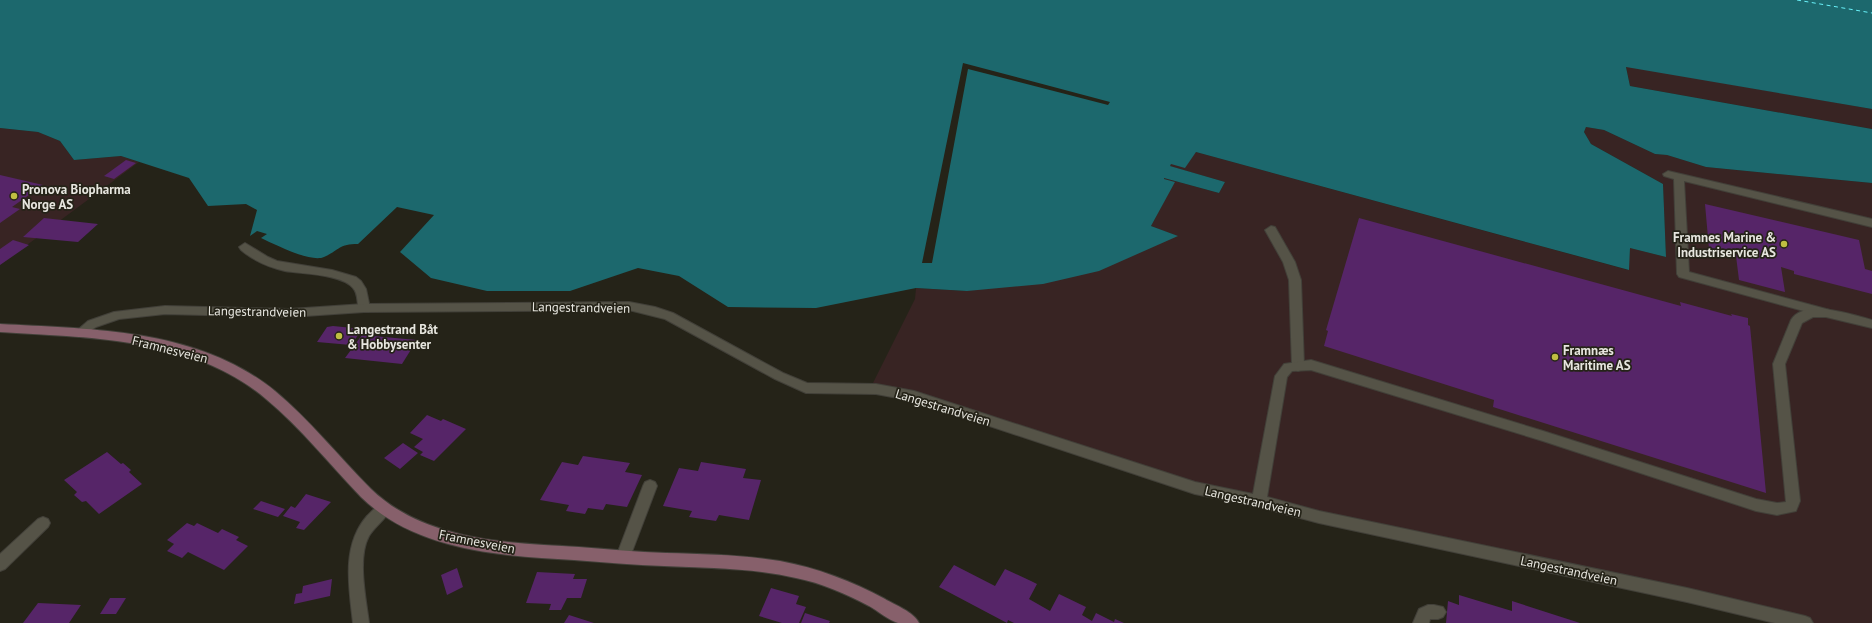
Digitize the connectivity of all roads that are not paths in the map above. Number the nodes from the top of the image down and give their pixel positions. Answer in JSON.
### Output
{"nodes":[{"id":1,"x":1872,"y":222,"type":"edge"},
{"id":2,"x":1271,"y":230,"type":"dead end"},
{"id":3,"x":245,"y":247,"type":"dead end"},
{"id":4,"x":364,"y":308,"type":"junction"},
{"id":5,"x":1826,"y":313,"type":"junction"},
{"id":6,"x":1872,"y":324,"type":"edge"},
{"id":7,"x":0,"y":328,"type":"edge"},
{"id":8,"x":80,"y":333,"type":"junction"},
{"id":9,"x":1298,"y":366,"type":"junction"},
{"id":10,"x":650,"y":486,"type":"dead end"},
{"id":11,"x":1259,"y":501,"type":"junction"},
{"id":12,"x":384,"y":508,"type":"junction"},
{"id":13,"x":43,"y":523,"type":"dead end"},
{"id":14,"x":623,"y":557,"type":"junction"},
{"id":15,"x":0,"y":564,"type":"edge"},
{"id":16,"x":1438,"y":612,"type":"dead end"},
{"id":17,"x":361,"y":623,"type":"edge"},
{"id":18,"x":911,"y":623,"type":"edge"},
{"id":19,"x":1421,"y":623,"type":"edge"},
{"id":20,"x":1805,"y":623,"type":"edge"}],
"edges":[{"from":1,"to":5,"type":"street"},
{"from":2,"to":9,"type":"street"},
{"from":3,"to":4,"type":"street"},
{"from":4,"to":8,"type":"street","name":"Langestrandveien"},
{"from":4,"to":11,"type":"street","name":"Langestrandveien"},
{"from":5,"to":6,"type":"street"},
{"from":5,"to":9,"type":"street"},
{"from":7,"to":8,"type":"main road","name":"Framnesveien"},
{"from":8,"to":12,"type":"main road","name":"Framnesveien"},
{"from":9,"to":11,"type":"street"},
{"from":10,"to":14,"type":"street"},
{"from":11,"to":20,"type":"street","name":"Langestrandveien"},
{"from":12,"to":14,"type":"main road","name":"Framnesveien"},
{"from":12,"to":17,"type":"street"},
{"from":13,"to":15,"type":"street"},
{"from":14,"to":18,"type":"main road","name":"Framnesveien"},
{"from":16,"to":19,"type":"street"}]}
